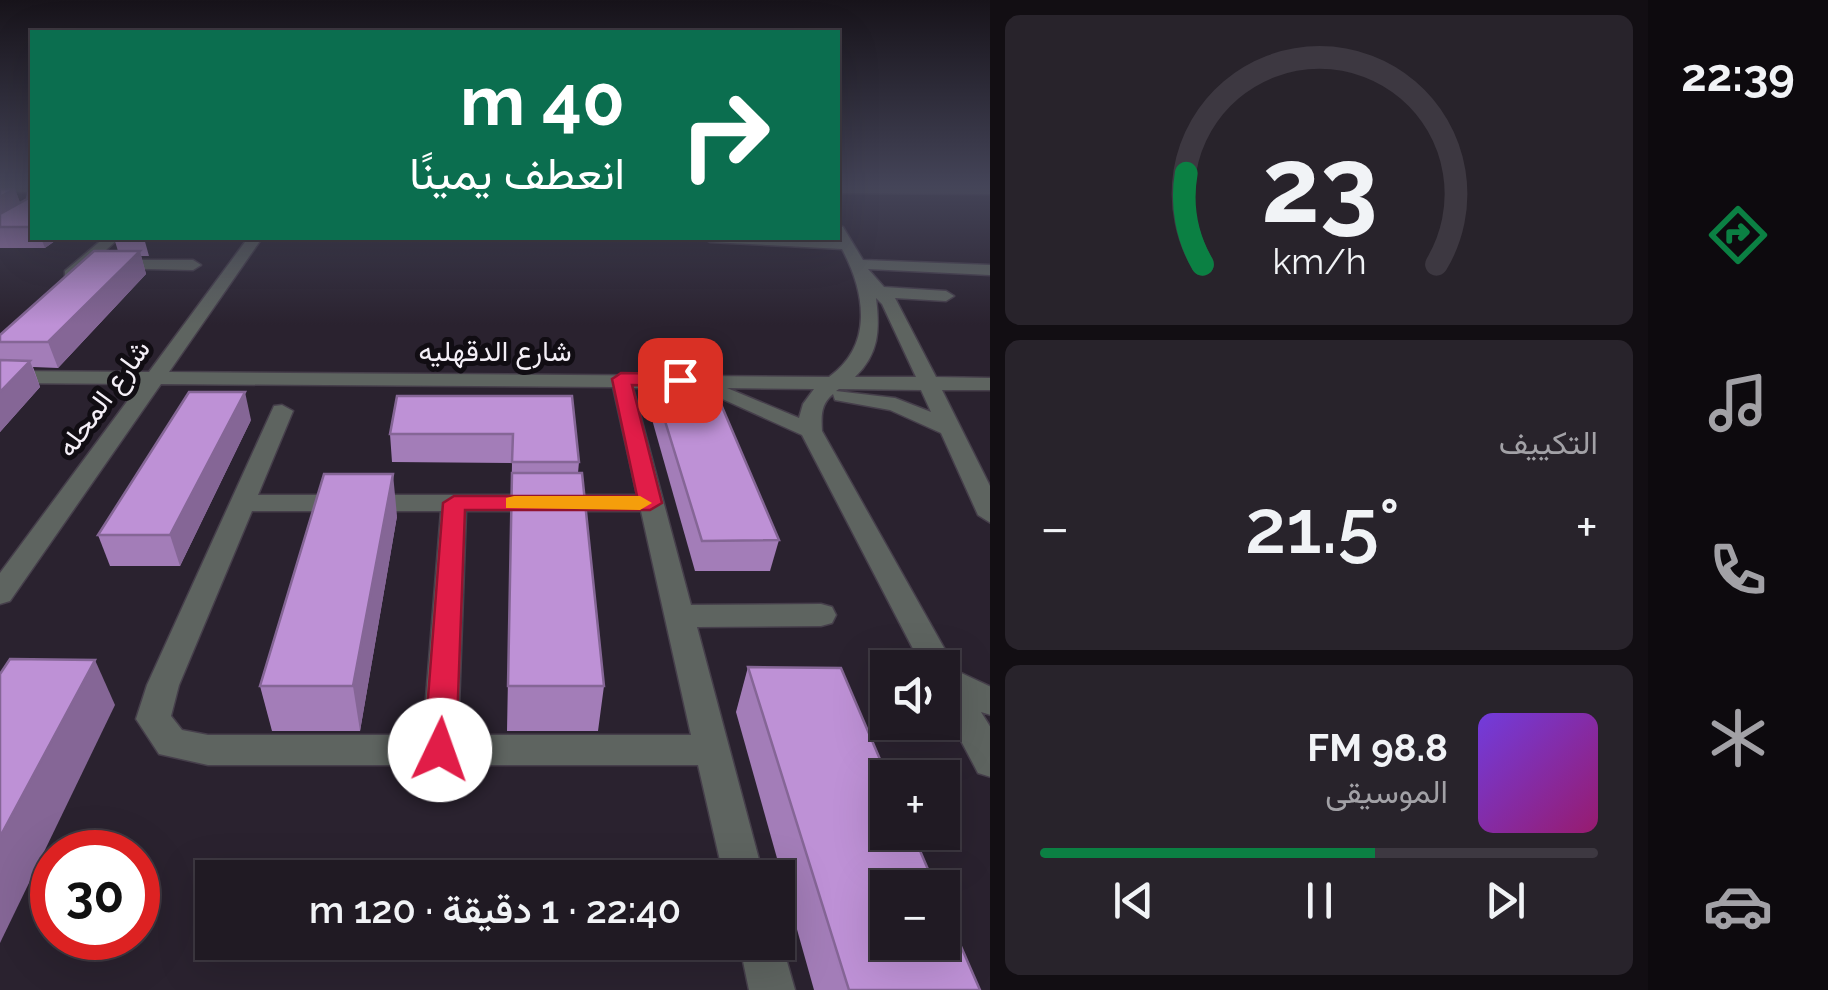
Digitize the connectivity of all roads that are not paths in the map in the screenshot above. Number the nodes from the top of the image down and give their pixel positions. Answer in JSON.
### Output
{"nodes":[{"id":1,"x":842,"y":238,"type":"edge"},
{"id":2,"x":110,"y":240,"type":"edge"},
{"id":3,"x":254,"y":240,"type":"edge"},
{"id":4,"x":82,"y":264,"type":"junction"},
{"id":5,"x":193,"y":265,"type":"dead end"},
{"id":6,"x":990,"y":270,"type":"edge"},
{"id":7,"x":868,"y":278,"type":"junction"},
{"id":8,"x":54,"y":289,"type":"edge"},
{"id":9,"x":946,"y":296,"type":"dead end"},
{"id":10,"x":0,"y":378,"type":"edge"},
{"id":11,"x":155,"y":378,"type":"junction"},
{"id":12,"x":621,"y":379,"type":"junction"},
{"id":13,"x":680,"y":380,"type":"junction"},
{"id":14,"x":836,"y":381,"type":"junction"},
{"id":15,"x":928,"y":382,"type":"junction"},
{"id":16,"x":990,"y":384,"type":"edge"},
{"id":17,"x":816,"y":396,"type":"junction"},
{"id":18,"x":282,"y":411,"type":"dead end"},
{"id":19,"x":951,"y":429,"type":"junction"},
{"id":20,"x":811,"y":431,"type":"junction"},
{"id":21,"x":240,"y":503,"type":"junction"},
{"id":22,"x":454,"y":503,"type":"junction"},
{"id":23,"x":650,"y":503,"type":"junction"},
{"id":24,"x":990,"y":514,"type":"edge"},
{"id":25,"x":0,"y":594,"type":"edge"},
{"id":26,"x":821,"y":615,"type":"dead end"},
{"id":27,"x":678,"y":616,"type":"junction"},
{"id":28,"x":929,"y":650,"type":"edge"},
{"id":29,"x":960,"y":684,"type":"edge"},
{"id":30,"x":990,"y":702,"type":"edge"},
{"id":31,"x":960,"y":707,"type":"edge"},
{"id":32,"x":440,"y":750,"type":"junction"},
{"id":33,"x":712,"y":750,"type":"junction"},
{"id":34,"x":990,"y":762,"type":"edge"},
{"id":35,"x":740,"y":860,"type":"edge"},
{"id":36,"x":764,"y":960,"type":"edge"},
{"id":37,"x":772,"y":990,"type":"edge"}],
"edges":[{"from":1,"to":7,"type":"street"},
{"from":2,"to":4,"type":"street"},
{"from":3,"to":11,"type":"street","name":"شارع المحله"},
{"from":4,"to":5,"type":"street"},
{"from":4,"to":8,"type":"street"},
{"from":6,"to":7,"type":"street"},
{"from":7,"to":9,"type":"street"},
{"from":7,"to":14,"type":"street"},
{"from":7,"to":15,"type":"street"},
{"from":10,"to":11,"type":"street","name":"شارع الدقهليه"},
{"from":11,"to":12,"type":"street","name":"شارع الدقهليه"},
{"from":11,"to":25,"type":"street","name":"شارع المحله"},
{"from":12,"to":13,"type":"street","name":"شارع الدقهليه"},
{"from":12,"to":23,"type":"street"},
{"from":13,"to":14,"type":"street","name":"شارع الدقهليه"},
{"from":13,"to":20,"type":"street"},
{"from":14,"to":15,"type":"street","name":"شارع الدقهليه"},
{"from":14,"to":17,"type":"street"},
{"from":15,"to":16,"type":"street","name":"شارع الدقهليه"},
{"from":15,"to":19,"type":"street"},
{"from":17,"to":19,"type":"street"},
{"from":17,"to":20,"type":"street"},
{"from":18,"to":21,"type":"street"},
{"from":19,"to":24,"type":"street"},
{"from":20,"to":28,"type":"street"},
{"from":21,"to":22,"type":"street"},
{"from":21,"to":32,"type":"street"},
{"from":22,"to":23,"type":"street"},
{"from":22,"to":32,"type":"street"},
{"from":23,"to":27,"type":"street"},
{"from":26,"to":27,"type":"street"},
{"from":27,"to":33,"type":"street"},
{"from":29,"to":30,"type":"street"},
{"from":31,"to":34,"type":"street"},
{"from":32,"to":33,"type":"street"},
{"from":33,"to":35,"type":"street"},
{"from":36,"to":37,"type":"street"}]}
